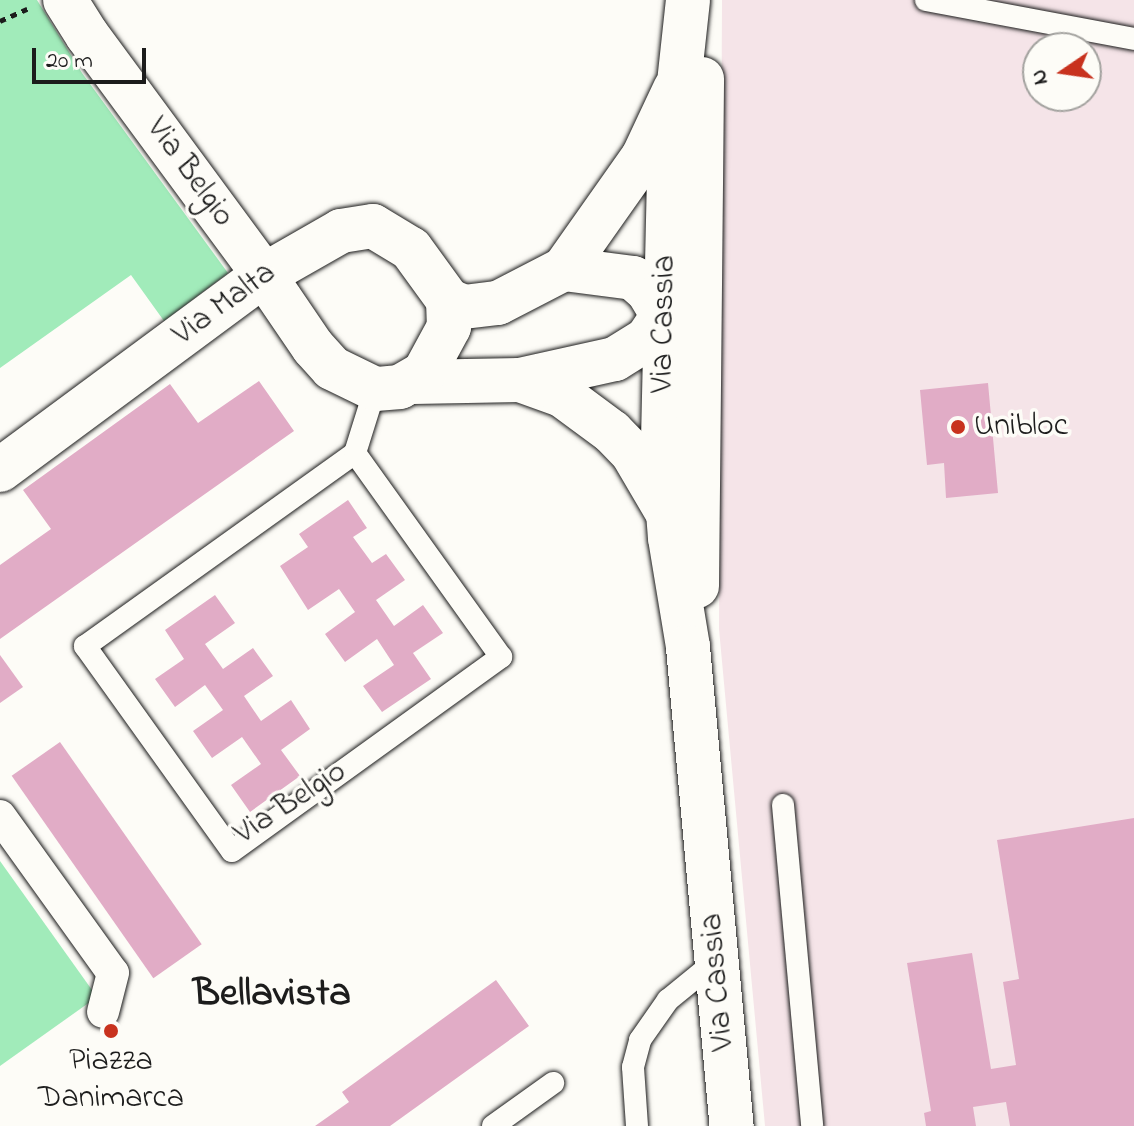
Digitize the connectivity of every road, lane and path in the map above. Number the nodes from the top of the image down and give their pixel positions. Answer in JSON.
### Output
{"nodes":[{"id":1,"x":65,"y":0,"type":"edge"},
{"id":2,"x":688,"y":0,"type":"edge"},
{"id":3,"x":698,"y":0,"type":"edge"},
{"id":4,"x":926,"y":0,"type":"edge"},
{"id":5,"x":1134,"y":39,"type":"edge"},
{"id":6,"x":675,"y":89,"type":"junction"},
{"id":7,"x":564,"y":269,"type":"junction"},
{"id":8,"x":264,"y":275,"type":"junction"},
{"id":9,"x":701,"y":290,"type":"junction"},
{"id":10,"x":448,"y":300,"type":"junction"},
{"id":11,"x":664,"y":314,"type":"junction"},
{"id":12,"x":520,"y":380,"type":"junction"},
{"id":13,"x":394,"y":386,"type":"junction"},
{"id":14,"x":700,"y":407,"type":"junction"},
{"id":15,"x":355,"y":453,"type":"junction"},
{"id":16,"x":0,"y":470,"type":"edge"},
{"id":17,"x":667,"y":512,"type":"junction"},
{"id":18,"x":688,"y":647,"type":"junction"},
{"id":19,"x":783,"y":805,"type":"dead end"},
{"id":20,"x":0,"y":816,"type":"edge"},
{"id":21,"x":717,"y":960,"type":"junction"},
{"id":22,"x":103,"y":1012,"type":"dead end"},
{"id":23,"x":553,"y":1083,"type":"dead end"},
{"id":24,"x":493,"y":1126,"type":"edge"},
{"id":25,"x":637,"y":1126,"type":"edge"},
{"id":26,"x":732,"y":1126,"type":"edge"},
{"id":27,"x":812,"y":1126,"type":"edge"}],
"edges":[{"from":1,"to":8,"type":"street","name":"Via Belgio"},
{"from":2,"to":6,"type":"street","name":"Via Cassia"},
{"from":3,"to":9,"type":"street","name":"Via Cassia"},
{"from":4,"to":5,"type":"lane"},
{"from":6,"to":7,"type":"street"},
{"from":6,"to":11,"type":"street","name":"Via Cassia"},
{"from":7,"to":10,"type":"street"},
{"from":7,"to":11,"type":"street"},
{"from":8,"to":10,"type":"street","name":"Via Malta"},
{"from":8,"to":13,"type":"street","name":"Via Belgio"},
{"from":8,"to":16,"type":"street","name":"Via Malta"},
{"from":9,"to":11,"type":"street"},
{"from":9,"to":14,"type":"street","name":"Via Cassia"},
{"from":10,"to":13,"type":"street"},
{"from":11,"to":12,"type":"street"},
{"from":11,"to":14,"type":"street"},
{"from":11,"to":17,"type":"street","name":"Via Cassia"},
{"from":12,"to":13,"type":"street"},
{"from":12,"to":17,"type":"street"},
{"from":13,"to":15,"type":"lane"},
{"from":14,"to":18,"type":"street","name":"Via Cassia"},
{"from":15,"to":15,"type":"lane","name":"Via Belgio"},
{"from":17,"to":18,"type":"street","name":"Via Cassia"},
{"from":18,"to":21,"type":"street","name":"Via Cassia"},
{"from":19,"to":27,"type":"lane"},
{"from":20,"to":22,"type":"street"},
{"from":21,"to":25,"type":"lane"},
{"from":21,"to":26,"type":"street","name":"Via Cassia"},
{"from":23,"to":24,"type":"lane"}]}
